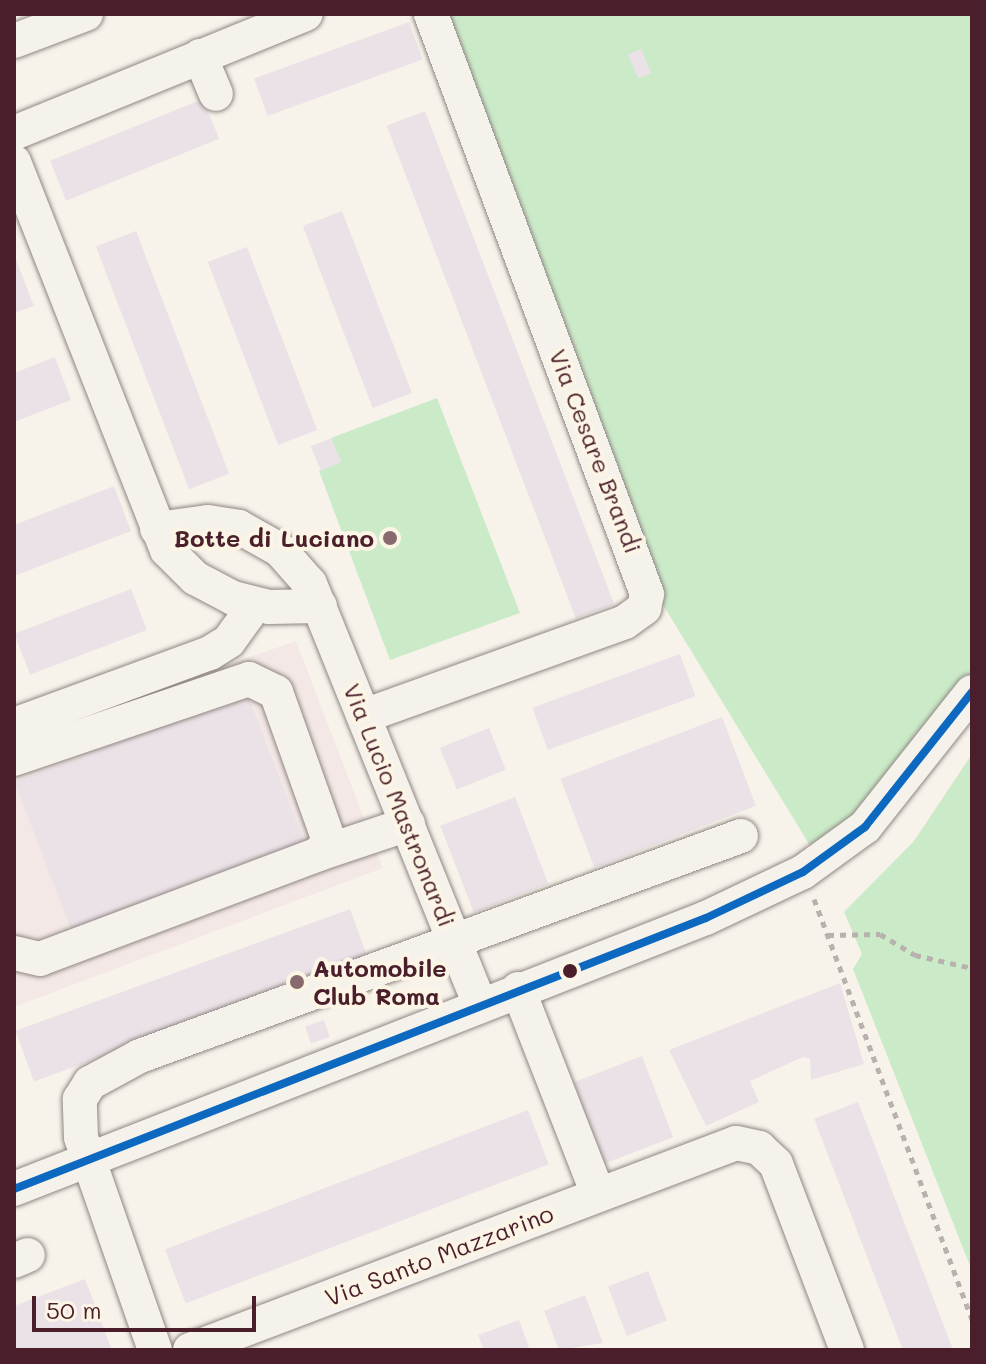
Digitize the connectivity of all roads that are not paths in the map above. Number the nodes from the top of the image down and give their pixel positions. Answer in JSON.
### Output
{"nodes":[{"id":1,"x":86,"y":14,"type":"edge"},
{"id":2,"x":306,"y":14,"type":"edge"},
{"id":3,"x":431,"y":14,"type":"edge"},
{"id":4,"x":14,"y":41,"type":"edge"},
{"id":5,"x":200,"y":56,"type":"junction"},
{"id":6,"x":216,"y":94,"type":"dead end"},
{"id":7,"x":14,"y":133,"type":"edge"},
{"id":8,"x":14,"y":162,"type":"edge"},
{"id":9,"x":157,"y":529,"type":"junction"},
{"id":10,"x":255,"y":605,"type":"junction"},
{"id":11,"x":320,"y":606,"type":"junction"},
{"id":12,"x":972,"y":692,"type":"edge"},
{"id":13,"x":364,"y":716,"type":"junction"},
{"id":14,"x":14,"y":725,"type":"edge"},
{"id":15,"x":14,"y":759,"type":"edge"},
{"id":16,"x":408,"y":824,"type":"junction"},
{"id":17,"x":741,"y":836,"type":"dead end"},
{"id":18,"x":319,"y":854,"type":"junction"},
{"id":19,"x":455,"y":939,"type":"junction"},
{"id":20,"x":14,"y":953,"type":"edge"},
{"id":21,"x":518,"y":989,"type":"junction"},
{"id":22,"x":480,"y":1004,"type":"junction"},
{"id":23,"x":88,"y":1160,"type":"junction"},
{"id":24,"x":14,"y":1189,"type":"edge"},
{"id":25,"x":598,"y":1194,"type":"junction"},
{"id":26,"x":155,"y":1350,"type":"edge"},
{"id":27,"x":190,"y":1350,"type":"edge"},
{"id":28,"x":847,"y":1350,"type":"edge"}],
"edges":[{"from":1,"to":4,"type":"street"},
{"from":2,"to":5,"type":"street"},
{"from":3,"to":13,"type":"street","name":"Via Cesare Brandi"},
{"from":5,"to":6,"type":"street"},
{"from":5,"to":7,"type":"street"},
{"from":8,"to":9,"type":"street"},
{"from":9,"to":10,"type":"street"},
{"from":9,"to":11,"type":"street","name":"Via Lucio Mastronardi"},
{"from":10,"to":11,"type":"street"},
{"from":10,"to":14,"type":"street"},
{"from":11,"to":13,"type":"street","name":"Via Lucio Mastronardi"},
{"from":12,"to":21,"type":"street"},
{"from":13,"to":16,"type":"street","name":"Via Lucio Mastronardi"},
{"from":15,"to":18,"type":"street"},
{"from":16,"to":18,"type":"street"},
{"from":16,"to":19,"type":"street","name":"Via Lucio Mastronardi"},
{"from":17,"to":19,"type":"street"},
{"from":18,"to":20,"type":"street"},
{"from":19,"to":22,"type":"street","name":"Via Lucio Mastronardi"},
{"from":19,"to":23,"type":"street"},
{"from":21,"to":22,"type":"street"},
{"from":21,"to":25,"type":"street"},
{"from":22,"to":23,"type":"street"},
{"from":23,"to":24,"type":"street"},
{"from":23,"to":26,"type":"street"},
{"from":25,"to":27,"type":"street","name":"Via Santo Mazzarino"},
{"from":25,"to":28,"type":"street","name":"Via Santo Mazzarino"}]}
